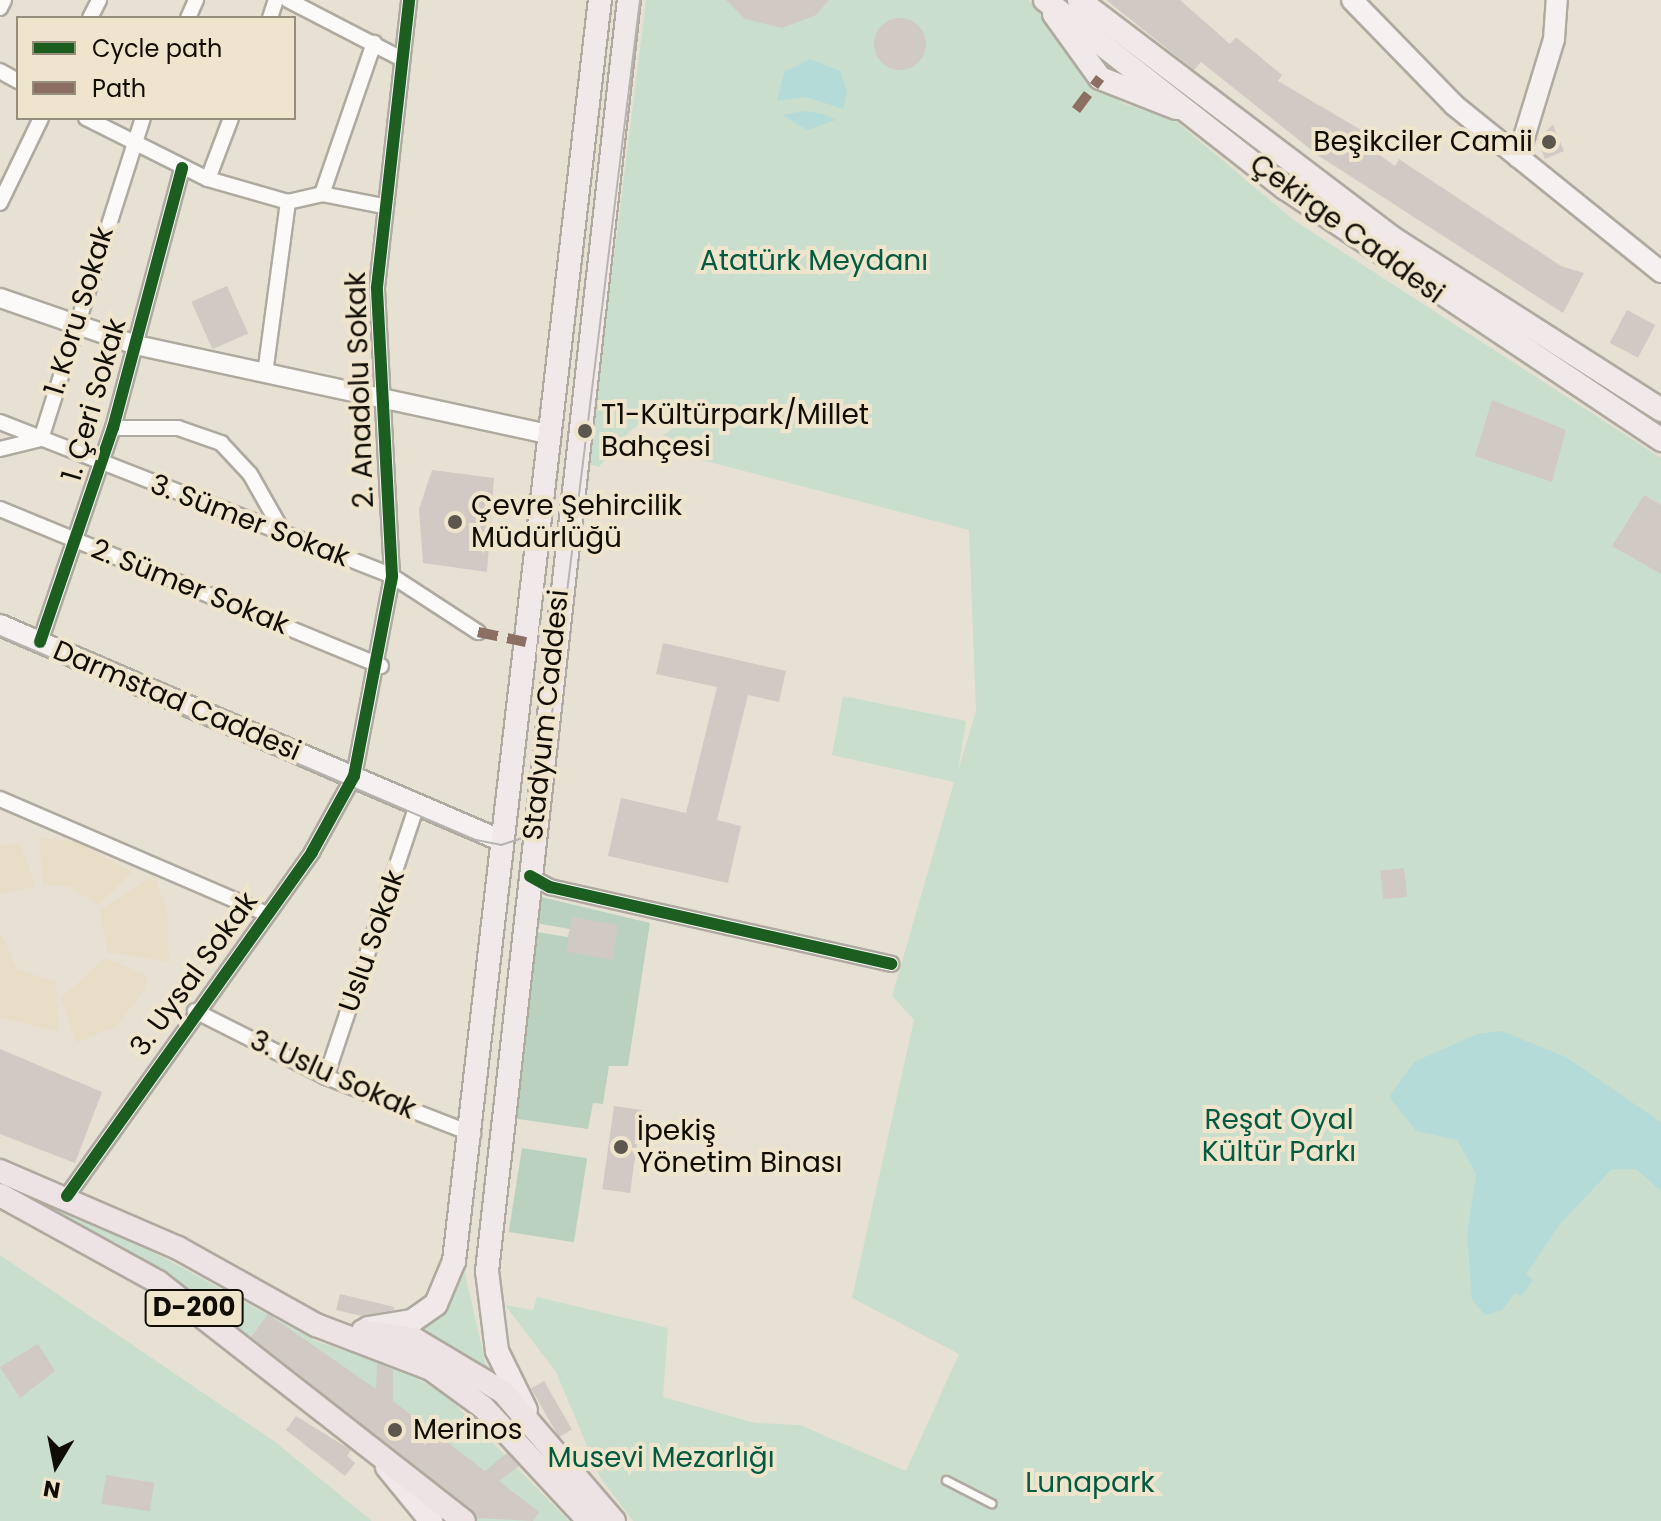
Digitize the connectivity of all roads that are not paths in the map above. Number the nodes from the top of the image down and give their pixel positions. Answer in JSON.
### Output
{"nodes":[{"id":1,"x":4,"y":0,"type":"edge"},
{"id":2,"x":288,"y":0,"type":"edge"},
{"id":3,"x":409,"y":0,"type":"edge"},
{"id":4,"x":600,"y":0,"type":"edge"},
{"id":5,"x":629,"y":0,"type":"edge"},
{"id":6,"x":1079,"y":0,"type":"edge"},
{"id":7,"x":1352,"y":0,"type":"edge"},
{"id":8,"x":1554,"y":0,"type":"edge"},
{"id":9,"x":1046,"y":1,"type":"edge"},
{"id":10,"x":0,"y":8,"type":"edge"},
{"id":11,"x":374,"y":43,"type":"junction"},
{"id":12,"x":402,"y":59,"type":"junction"},
{"id":13,"x":40,"y":120,"type":"edge"},
{"id":14,"x":90,"y":120,"type":"edge"},
{"id":15,"x":142,"y":120,"type":"edge"},
{"id":16,"x":230,"y":120,"type":"edge"},
{"id":17,"x":132,"y":143,"type":"junction"},
{"id":18,"x":1518,"y":157,"type":"junction"},
{"id":19,"x":182,"y":168,"type":"junction"},
{"id":20,"x":208,"y":179,"type":"junction"},
{"id":21,"x":322,"y":194,"type":"junction"},
{"id":22,"x":288,"y":202,"type":"junction"},
{"id":23,"x":0,"y":203,"type":"edge"},
{"id":24,"x":384,"y":206,"type":"junction"},
{"id":25,"x":1661,"y":272,"type":"edge"},
{"id":26,"x":0,"y":298,"type":"edge"},
{"id":27,"x":73,"y":324,"type":"junction"},
{"id":28,"x":136,"y":345,"type":"junction"},
{"id":29,"x":265,"y":374,"type":"junction"},
{"id":30,"x":379,"y":397,"type":"junction"},
{"id":31,"x":1661,"y":410,"type":"edge"},
{"id":32,"x":0,"y":422,"type":"edge"},
{"id":33,"x":113,"y":428,"type":"junction"},
{"id":34,"x":547,"y":434,"type":"junction"},
{"id":35,"x":41,"y":439,"type":"junction"},
{"id":36,"x":1661,"y":440,"type":"edge"},
{"id":37,"x":0,"y":449,"type":"edge"},
{"id":38,"x":101,"y":463,"type":"junction"},
{"id":39,"x":0,"y":509,"type":"edge"},
{"id":40,"x":284,"y":534,"type":"junction"},
{"id":41,"x":77,"y":540,"type":"junction"},
{"id":42,"x":392,"y":576,"type":"junction"},
{"id":43,"x":0,"y":625,"type":"edge"},
{"id":44,"x":478,"y":632,"type":"dead end"},
{"id":45,"x":40,"y":642,"type":"junction"},
{"id":46,"x":381,"y":666,"type":"junction"},
{"id":47,"x":354,"y":776,"type":"junction"},
{"id":48,"x":0,"y":799,"type":"edge"},
{"id":49,"x":417,"y":805,"type":"junction"},
{"id":50,"x":502,"y":841,"type":"junction"},
{"id":51,"x":530,"y":876,"type":"junction"},
{"id":52,"x":267,"y":914,"type":"junction"},
{"id":53,"x":891,"y":964,"type":"dead end"},
{"id":54,"x":195,"y":1011,"type":"junction"},
{"id":55,"x":326,"y":1077,"type":"junction"},
{"id":56,"x":473,"y":1134,"type":"junction"},
{"id":57,"x":0,"y":1171,"type":"edge"},
{"id":58,"x":1,"y":1196,"type":"edge"},
{"id":59,"x":67,"y":1196,"type":"junction"},
{"id":60,"x":316,"y":1325,"type":"junction"},
{"id":61,"x":533,"y":1422,"type":"junction"},
{"id":62,"x":371,"y":1447,"type":"junction"},
{"id":63,"x":946,"y":1480,"type":"dead end"},
{"id":64,"x":991,"y":1503,"type":"dead end"},
{"id":65,"x":431,"y":1521,"type":"edge"},
{"id":66,"x":446,"y":1521,"type":"edge"},
{"id":67,"x":464,"y":1521,"type":"edge"},
{"id":68,"x":589,"y":1521,"type":"edge"},
{"id":69,"x":614,"y":1521,"type":"edge"}],
"edges":[{"from":1,"to":10,"type":"street"},
{"from":2,"to":11,"type":"street"},
{"from":3,"to":12,"type":"street","name":"2. Anadolu Sokak"},
{"from":4,"to":34,"type":"main road"},
{"from":5,"to":51,"type":"main road","name":"Stadyum Caddesi"},
{"from":6,"to":31,"type":"main road","name":"Çekirge Caddesi"},
{"from":7,"to":18,"type":"main road"},
{"from":8,"to":18,"type":"main road"},
{"from":9,"to":36,"type":"main road","name":"Çekirge Caddesi"},
{"from":11,"to":12,"type":"street"},
{"from":11,"to":21,"type":"street"},
{"from":12,"to":24,"type":"street","name":"2. Anadolu Sokak"},
{"from":13,"to":23,"type":"street"},
{"from":14,"to":17,"type":"street"},
{"from":15,"to":17,"type":"street","name":"1. Koru Sokak"},
{"from":16,"to":20,"type":"street"},
{"from":17,"to":19,"type":"street"},
{"from":17,"to":27,"type":"street","name":"1. Koru Sokak"},
{"from":18,"to":25,"type":"main road"},
{"from":19,"to":20,"type":"street"},
{"from":19,"to":28,"type":"street","name":"1. Çeri Sokak"},
{"from":20,"to":22,"type":"street"},
{"from":21,"to":22,"type":"street"},
{"from":21,"to":24,"type":"street"},
{"from":22,"to":29,"type":"street"},
{"from":24,"to":30,"type":"street","name":"2. Anadolu Sokak"},
{"from":26,"to":27,"type":"street"},
{"from":27,"to":28,"type":"street"},
{"from":27,"to":35,"type":"street","name":"1. Koru Sokak"},
{"from":28,"to":29,"type":"street"},
{"from":28,"to":33,"type":"street","name":"1. Çeri Sokak"},
{"from":29,"to":30,"type":"street"},
{"from":30,"to":34,"type":"street"},
{"from":30,"to":42,"type":"street","name":"2. Anadolu Sokak"},
{"from":32,"to":35,"type":"street","name":"3. Sümer Sokak"},
{"from":33,"to":38,"type":"street","name":"1. Çeri Sokak"},
{"from":33,"to":40,"type":"street"},
{"from":34,"to":50,"type":"main road"},
{"from":35,"to":37,"type":"street"},
{"from":35,"to":38,"type":"street","name":"3. Sümer Sokak"},
{"from":38,"to":40,"type":"street","name":"3. Sümer Sokak"},
{"from":38,"to":41,"type":"street","name":"1. Çeri Sokak"},
{"from":39,"to":41,"type":"street","name":"2. Sümer Sokak"},
{"from":40,"to":42,"type":"street","name":"3. Sümer Sokak"},
{"from":41,"to":45,"type":"street","name":"1. Çeri Sokak"},
{"from":41,"to":46,"type":"street","name":"2. Sümer Sokak"},
{"from":42,"to":44,"type":"street","name":"3. Sümer Sokak"},
{"from":42,"to":46,"type":"street","name":"2. Anadolu Sokak"},
{"from":43,"to":45,"type":"main road","name":"Darmstad Caddesi"},
{"from":45,"to":47,"type":"main road","name":"Darmstad Caddesi"},
{"from":46,"to":47,"type":"street","name":"2. Anadolu Sokak"},
{"from":47,"to":49,"type":"main road","name":"Darmstad Caddesi"},
{"from":47,"to":52,"type":"street","name":"3. Uysal Sokak"},
{"from":48,"to":52,"type":"street"},
{"from":49,"to":50,"type":"main road","name":"Darmstad Caddesi"},
{"from":49,"to":55,"type":"street","name":"Uslu Sokak"},
{"from":50,"to":56,"type":"main road"},
{"from":51,"to":53,"type":"street"},
{"from":51,"to":61,"type":"main road","name":"Stadyum Caddesi"},
{"from":52,"to":54,"type":"street","name":"3. Uysal Sokak"},
{"from":54,"to":55,"type":"street","name":"3. Uslu Sokak"},
{"from":54,"to":59,"type":"street","name":"3. Uysal Sokak"},
{"from":55,"to":56,"type":"street","name":"3. Uslu Sokak"},
{"from":56,"to":60,"type":"main road"},
{"from":57,"to":59,"type":"highway","number":"D-200"},
{"from":58,"to":62,"type":"highway","number":"D-200"},
{"from":59,"to":60,"type":"highway","number":"D-200"},
{"from":60,"to":61,"type":"highway"},
{"from":60,"to":68,"type":"highway"},
{"from":61,"to":69,"type":"highway"},
{"from":62,"to":65,"type":"main road"},
{"from":62,"to":66,"type":"highway"},
{"from":62,"to":67,"type":"highway"},
{"from":63,"to":64,"type":"lane"}]}
